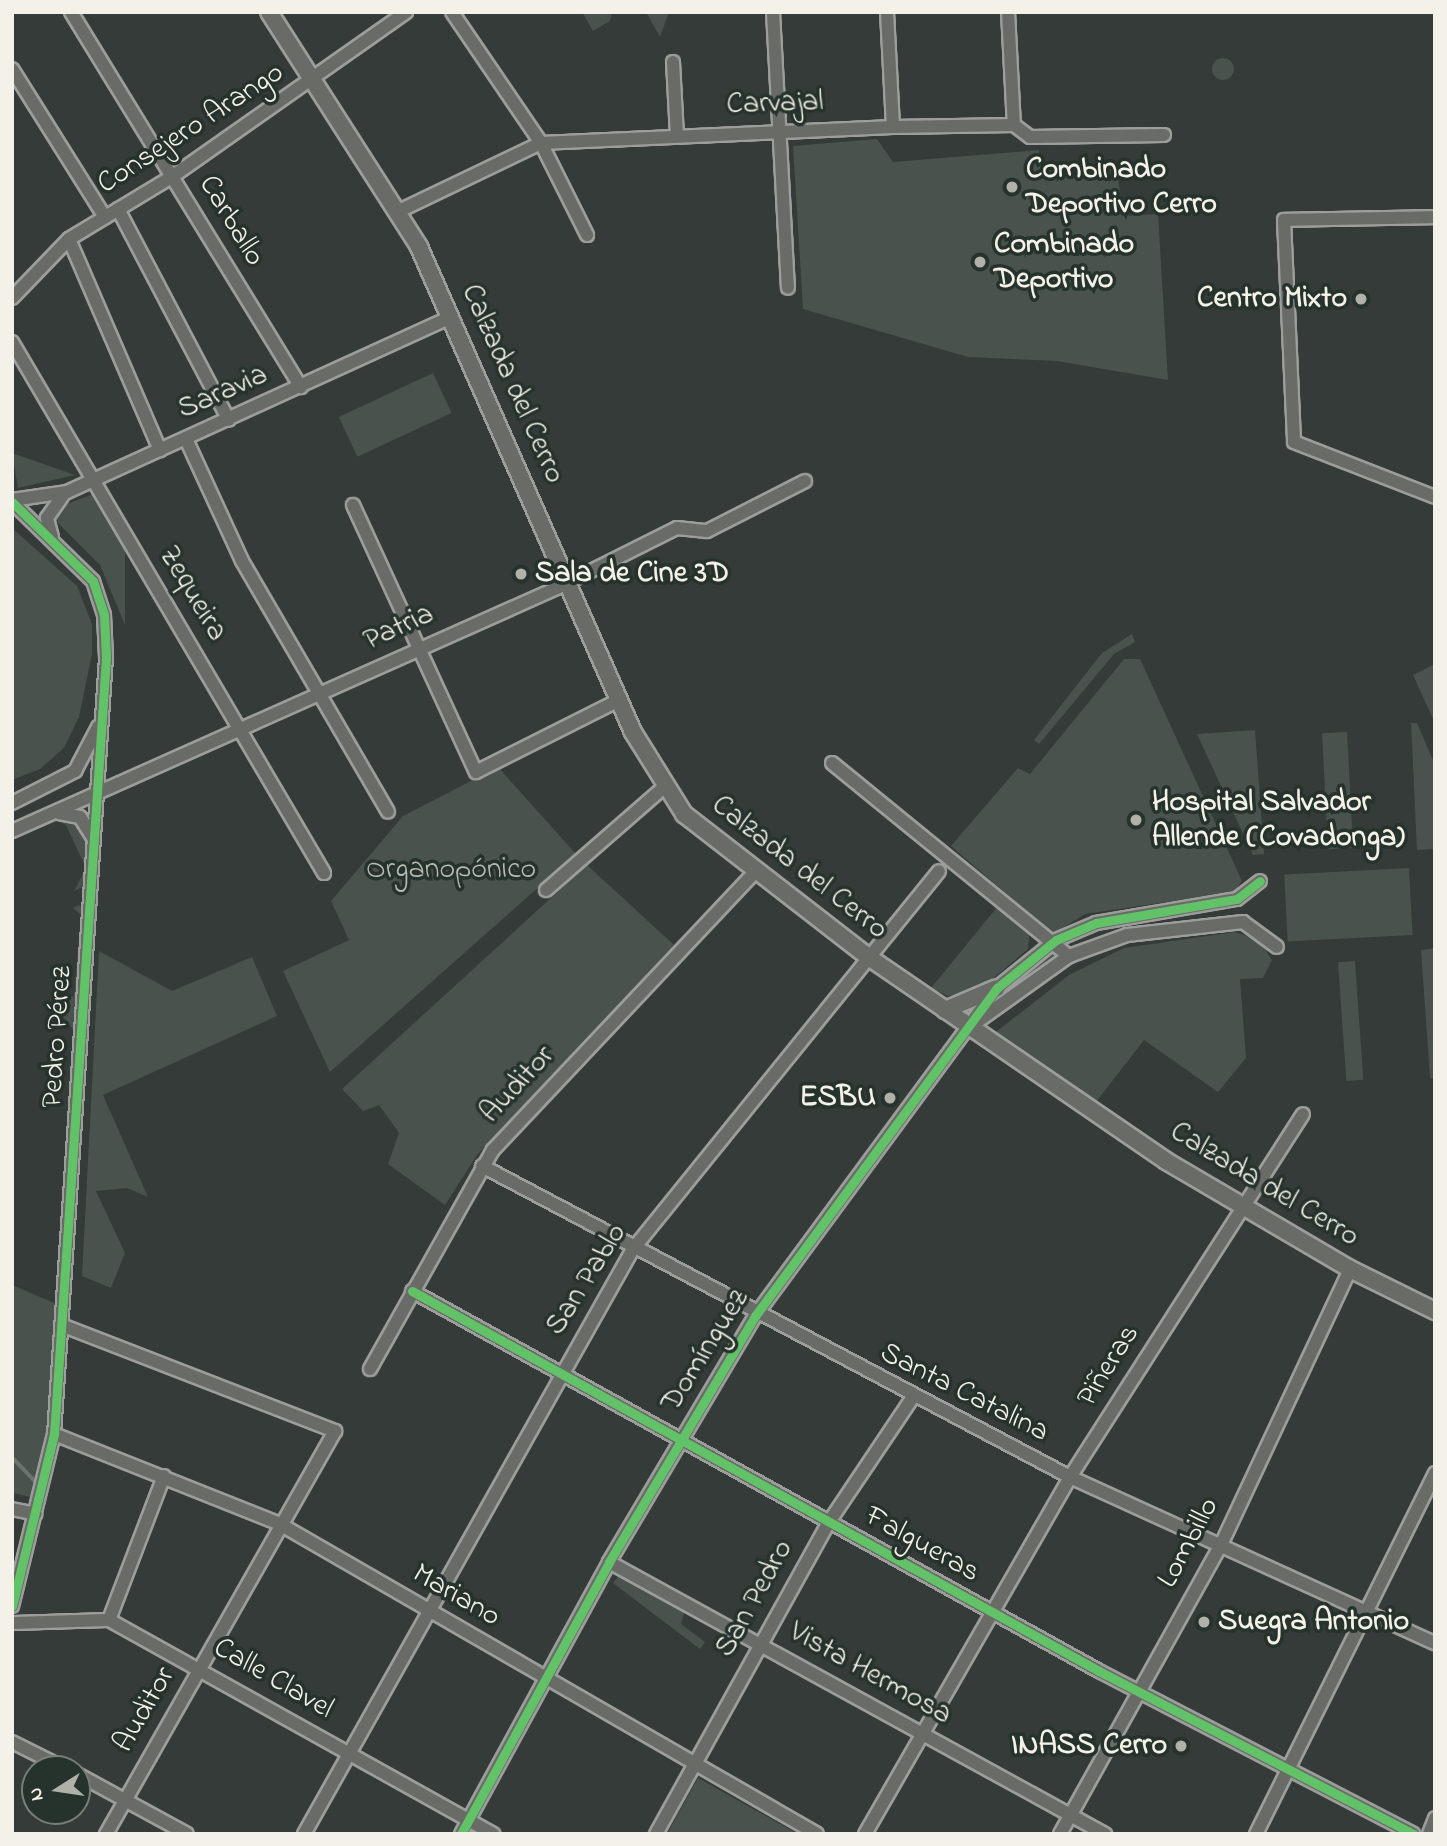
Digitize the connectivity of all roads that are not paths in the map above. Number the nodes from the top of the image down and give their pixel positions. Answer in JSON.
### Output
{"nodes":[{"id":1,"x":71,"y":12,"type":"edge"},
{"id":2,"x":269,"y":12,"type":"edge"},
{"id":3,"x":406,"y":12,"type":"edge"},
{"id":4,"x":452,"y":12,"type":"edge"},
{"id":5,"x":773,"y":12,"type":"edge"},
{"id":6,"x":887,"y":12,"type":"edge"},
{"id":7,"x":1008,"y":12,"type":"edge"},
{"id":8,"x":673,"y":62,"type":"dead end"},
{"id":9,"x":12,"y":69,"type":"edge"},
{"id":10,"x":315,"y":79,"type":"junction"},
{"id":11,"x":1014,"y":125,"type":"junction"},
{"id":12,"x":893,"y":127,"type":"junction"},
{"id":13,"x":778,"y":130,"type":"junction"},
{"id":14,"x":677,"y":135,"type":"junction"},
{"id":15,"x":1164,"y":135,"type":"dead end"},
{"id":16,"x":541,"y":143,"type":"junction"},
{"id":17,"x":173,"y":176,"type":"junction"},
{"id":18,"x":118,"y":209,"type":"junction"},
{"id":19,"x":399,"y":211,"type":"junction"},
{"id":20,"x":105,"y":217,"type":"junction"},
{"id":21,"x":1435,"y":217,"type":"edge"},
{"id":22,"x":587,"y":235,"type":"dead end"},
{"id":23,"x":69,"y":239,"type":"junction"},
{"id":24,"x":788,"y":288,"type":"dead end"},
{"id":25,"x":12,"y":299,"type":"edge"},
{"id":26,"x":451,"y":317,"type":"junction"},
{"id":27,"x":12,"y":342,"type":"edge"},
{"id":28,"x":301,"y":387,"type":"junction"},
{"id":29,"x":229,"y":420,"type":"junction"},
{"id":30,"x":186,"y":439,"type":"junction"},
{"id":31,"x":160,"y":450,"type":"junction"},
{"id":32,"x":94,"y":480,"type":"junction"},
{"id":33,"x":805,"y":481,"type":"dead end"},
{"id":34,"x":67,"y":492,"type":"junction"},
{"id":35,"x":1435,"y":497,"type":"edge"},
{"id":36,"x":12,"y":501,"type":"edge"},
{"id":37,"x":353,"y":505,"type":"dead end"},
{"id":38,"x":52,"y":538,"type":"junction"},
{"id":39,"x":569,"y":582,"type":"junction"},
{"id":40,"x":417,"y":648,"type":"junction"},
{"id":41,"x":321,"y":693,"type":"junction"},
{"id":42,"x":619,"y":700,"type":"junction"},
{"id":43,"x":104,"y":702,"type":"junction"},
{"id":44,"x":240,"y":727,"type":"junction"},
{"id":45,"x":832,"y":763,"type":"dead end"},
{"id":46,"x":101,"y":770,"type":"junction"},
{"id":47,"x":75,"y":771,"type":"junction"},
{"id":48,"x":663,"y":788,"type":"junction"},
{"id":49,"x":100,"y":791,"type":"junction"},
{"id":50,"x":12,"y":803,"type":"edge"},
{"id":51,"x":388,"y":812,"type":"dead end"},
{"id":52,"x":56,"y":813,"type":"junction"},
{"id":53,"x":12,"y":831,"type":"edge"},
{"id":54,"x":96,"y":843,"type":"junction"},
{"id":55,"x":939,"y":871,"type":"dead end"},
{"id":56,"x":755,"y":872,"type":"junction"},
{"id":57,"x":324,"y":873,"type":"dead end"},
{"id":58,"x":1260,"y":881,"type":"dead end"},
{"id":59,"x":546,"y":890,"type":"dead end"},
{"id":60,"x":1056,"y":940,"type":"junction"},
{"id":61,"x":1277,"y":947,"type":"dead end"},
{"id":62,"x":867,"y":956,"type":"junction"},
{"id":63,"x":1069,"y":956,"type":"junction"},
{"id":64,"x":997,"y":988,"type":"junction"},
{"id":65,"x":945,"y":1010,"type":"junction"},
{"id":66,"x":970,"y":1027,"type":"junction"},
{"id":67,"x":1303,"y":1114,"type":"dead end"},
{"id":68,"x":482,"y":1166,"type":"junction"},
{"id":69,"x":1240,"y":1207,"type":"junction"},
{"id":70,"x":634,"y":1250,"type":"junction"},
{"id":71,"x":1350,"y":1269,"type":"junction"},
{"id":72,"x":412,"y":1291,"type":"junction"},
{"id":73,"x":1435,"y":1311,"type":"edge"},
{"id":74,"x":755,"y":1316,"type":"junction"},
{"id":75,"x":64,"y":1326,"type":"junction"},
{"id":76,"x":370,"y":1369,"type":"dead end"},
{"id":77,"x":559,"y":1373,"type":"junction"},
{"id":78,"x":913,"y":1397,"type":"junction"},
{"id":79,"x":54,"y":1434,"type":"junction"},
{"id":80,"x":680,"y":1439,"type":"junction"},
{"id":81,"x":1435,"y":1473,"type":"edge"},
{"id":82,"x":164,"y":1476,"type":"junction"},
{"id":83,"x":1070,"y":1477,"type":"junction"},
{"id":84,"x":12,"y":1509,"type":"edge"},
{"id":85,"x":36,"y":1514,"type":"junction"},
{"id":86,"x":829,"y":1522,"type":"junction"},
{"id":87,"x":278,"y":1523,"type":"junction"},
{"id":88,"x":1220,"y":1547,"type":"junction"},
{"id":89,"x":609,"y":1562,"type":"junction"},
{"id":90,"x":12,"y":1606,"type":"edge"},
{"id":91,"x":429,"y":1610,"type":"junction"},
{"id":92,"x":993,"y":1612,"type":"junction"},
{"id":93,"x":1368,"y":1616,"type":"junction"},
{"id":94,"x":109,"y":1620,"type":"junction"},
{"id":95,"x":12,"y":1623,"type":"edge"},
{"id":96,"x":760,"y":1643,"type":"junction"},
{"id":97,"x":1435,"y":1643,"type":"edge"},
{"id":98,"x":201,"y":1667,"type":"junction"},
{"id":99,"x":546,"y":1678,"type":"junction"},
{"id":100,"x":1139,"y":1690,"type":"junction"},
{"id":101,"x":921,"y":1733,"type":"junction"},
{"id":102,"x":12,"y":1742,"type":"edge"},
{"id":103,"x":350,"y":1753,"type":"junction"},
{"id":104,"x":38,"y":1755,"type":"edge"},
{"id":105,"x":695,"y":1763,"type":"junction"},
{"id":106,"x":1290,"y":1770,"type":"junction"},
{"id":107,"x":91,"y":1781,"type":"edge"},
{"id":108,"x":124,"y":1798,"type":"junction"},
{"id":109,"x":1070,"y":1816,"type":"junction"},
{"id":110,"x":1435,"y":1818,"type":"edge"},
{"id":111,"x":468,"y":1820,"type":"junction"},
{"id":112,"x":106,"y":1834,"type":"edge"},
{"id":113,"x":187,"y":1834,"type":"edge"},
{"id":114,"x":304,"y":1834,"type":"edge"},
{"id":115,"x":461,"y":1834,"type":"edge"},
{"id":116,"x":494,"y":1834,"type":"edge"},
{"id":117,"x":656,"y":1834,"type":"edge"},
{"id":118,"x":817,"y":1834,"type":"edge"},
{"id":119,"x":865,"y":1834,"type":"edge"},
{"id":120,"x":1060,"y":1834,"type":"edge"},
{"id":121,"x":1105,"y":1834,"type":"edge"},
{"id":122,"x":1256,"y":1834,"type":"edge"},
{"id":123,"x":1413,"y":1834,"type":"edge"},
{"id":124,"x":1429,"y":1834,"type":"edge"}],
"edges":[{"from":1,"to":17,"type":"street","name":"Carballo"},
{"from":2,"to":10,"type":"main road","name":"Calzada del Cerro"},
{"from":3,"to":10,"type":"street","name":"Consejero Arango"},
{"from":4,"to":16,"type":"street"},
{"from":5,"to":13,"type":"street"},
{"from":6,"to":12,"type":"street"},
{"from":7,"to":11,"type":"street"},
{"from":8,"to":14,"type":"street"},
{"from":9,"to":20,"type":"street"},
{"from":10,"to":17,"type":"street","name":"Consejero Arango"},
{"from":10,"to":19,"type":"main road","name":"Calzada del Cerro"},
{"from":11,"to":12,"type":"street","name":"Carvajal"},
{"from":11,"to":15,"type":"street","name":"Carvajal"},
{"from":12,"to":13,"type":"street","name":"Carvajal"},
{"from":13,"to":14,"type":"street","name":"Carvajal"},
{"from":13,"to":24,"type":"street"},
{"from":14,"to":16,"type":"street","name":"Carvajal"},
{"from":16,"to":19,"type":"street","name":"Carvajal"},
{"from":16,"to":22,"type":"street"},
{"from":17,"to":18,"type":"street","name":"Consejero Arango"},
{"from":17,"to":28,"type":"street","name":"Carballo"},
{"from":18,"to":20,"type":"street","name":"Consejero Arango"},
{"from":18,"to":29,"type":"street"},
{"from":19,"to":26,"type":"main road","name":"Calzada del Cerro"},
{"from":20,"to":23,"type":"street","name":"Consejero Arango"},
{"from":21,"to":35,"type":"street"},
{"from":23,"to":25,"type":"street","name":"Consejero Arango"},
{"from":23,"to":31,"type":"street"},
{"from":26,"to":28,"type":"street","name":"Saravia"},
{"from":26,"to":39,"type":"main road","name":"Calzada del Cerro"},
{"from":27,"to":32,"type":"street","name":"Zequeira"},
{"from":28,"to":29,"type":"street","name":"Saravia"},
{"from":29,"to":30,"type":"street","name":"Saravia"},
{"from":30,"to":31,"type":"street","name":"Saravia"},
{"from":30,"to":41,"type":"street"},
{"from":31,"to":32,"type":"street","name":"Saravia"},
{"from":32,"to":34,"type":"street","name":"Saravia"},
{"from":32,"to":44,"type":"street","name":"Zequeira"},
{"from":33,"to":39,"type":"street","name":"Patria"},
{"from":34,"to":36,"type":"street","name":"Saravia"},
{"from":34,"to":38,"type":"street"},
{"from":36,"to":38,"type":"street","name":"Pedro Pérez"},
{"from":37,"to":40,"type":"street"},
{"from":38,"to":43,"type":"street","name":"Pedro Pérez"},
{"from":39,"to":40,"type":"street","name":"Patria"},
{"from":39,"to":42,"type":"main road","name":"Calzada del Cerro"},
{"from":40,"to":41,"type":"street","name":"Patria"},
{"from":40,"to":42,"type":"street"},
{"from":41,"to":44,"type":"street","name":"Patria"},
{"from":41,"to":51,"type":"street"},
{"from":42,"to":48,"type":"main road","name":"Calzada del Cerro"},
{"from":43,"to":46,"type":"street","name":"Pedro Pérez"},
{"from":43,"to":47,"type":"street"},
{"from":44,"to":49,"type":"street","name":"Patria"},
{"from":44,"to":57,"type":"street","name":"Zequeira"},
{"from":45,"to":60,"type":"street"},
{"from":46,"to":47,"type":"street"},
{"from":46,"to":49,"type":"street","name":"Pedro Pérez"},
{"from":47,"to":50,"type":"street"},
{"from":48,"to":56,"type":"main road","name":"Calzada del Cerro"},
{"from":48,"to":59,"type":"street"},
{"from":49,"to":52,"type":"street","name":"Patria"},
{"from":49,"to":54,"type":"street","name":"Pedro Pérez"},
{"from":52,"to":53,"type":"street","name":"Patria"},
{"from":52,"to":54,"type":"street"},
{"from":54,"to":75,"type":"street","name":"Pedro Pérez"},
{"from":55,"to":62,"type":"street","name":"San Pablo"},
{"from":56,"to":62,"type":"main road","name":"Calzada del Cerro"},
{"from":56,"to":68,"type":"street","name":"Auditor"},
{"from":58,"to":60,"type":"street","name":"Domínguez"},
{"from":60,"to":63,"type":"street"},
{"from":60,"to":64,"type":"street","name":"Domínguez"},
{"from":61,"to":63,"type":"street","name":"Domínguez"},
{"from":62,"to":65,"type":"main road","name":"Calzada del Cerro"},
{"from":62,"to":70,"type":"street","name":"San Pablo"},
{"from":63,"to":66,"type":"street","name":"Domínguez"},
{"from":64,"to":65,"type":"main road"},
{"from":64,"to":66,"type":"street","name":"Domínguez"},
{"from":65,"to":66,"type":"main road","name":"Calzada del Cerro"},
{"from":66,"to":69,"type":"main road","name":"Calzada del Cerro"},
{"from":66,"to":74,"type":"street","name":"Domínguez"},
{"from":67,"to":69,"type":"street","name":"Piñeras"},
{"from":68,"to":70,"type":"street","name":"Santa Catalina"},
{"from":68,"to":72,"type":"street","name":"Auditor"},
{"from":69,"to":71,"type":"main road","name":"Calzada del Cerro"},
{"from":69,"to":83,"type":"street","name":"Piñeras"},
{"from":70,"to":74,"type":"street","name":"Santa Catalina"},
{"from":70,"to":77,"type":"street","name":"San Pablo"},
{"from":71,"to":73,"type":"main road","name":"Calzada del Cerro"},
{"from":71,"to":88,"type":"street","name":"Lombillo"},
{"from":72,"to":76,"type":"street","name":"Auditor"},
{"from":72,"to":77,"type":"street","name":"Falgueras"},
{"from":74,"to":78,"type":"street","name":"Santa Catalina"},
{"from":74,"to":80,"type":"street","name":"Domínguez"},
{"from":75,"to":79,"type":"street","name":"Pedro Pérez"},
{"from":75,"to":87,"type":"street","name":"Auditor"},
{"from":77,"to":80,"type":"street","name":"Falgueras"},
{"from":77,"to":91,"type":"street","name":"San Pablo"},
{"from":78,"to":83,"type":"street","name":"Santa Catalina"},
{"from":78,"to":86,"type":"street","name":"San Pedro"},
{"from":79,"to":82,"type":"street","name":"Mariano"},
{"from":79,"to":85,"type":"street","name":"Pedro Pérez"},
{"from":80,"to":86,"type":"street","name":"Falgueras"},
{"from":80,"to":89,"type":"street","name":"Domínguez"},
{"from":81,"to":93,"type":"street"},
{"from":82,"to":87,"type":"street","name":"Mariano"},
{"from":82,"to":94,"type":"street"},
{"from":83,"to":88,"type":"street","name":"Santa Catalina"},
{"from":83,"to":92,"type":"street","name":"Piñeras"},
{"from":84,"to":85,"type":"street"},
{"from":85,"to":90,"type":"street","name":"Pedro Pérez"},
{"from":86,"to":92,"type":"street","name":"Falgueras"},
{"from":86,"to":96,"type":"street","name":"San Pedro"},
{"from":87,"to":91,"type":"street","name":"Mariano"},
{"from":87,"to":98,"type":"street","name":"Auditor"},
{"from":88,"to":93,"type":"street","name":"Santa Catalina"},
{"from":88,"to":100,"type":"street","name":"Lombillo"},
{"from":89,"to":96,"type":"street","name":"Vista Hermosa"},
{"from":89,"to":99,"type":"street","name":"Domínguez"},
{"from":91,"to":99,"type":"street","name":"Mariano"},
{"from":91,"to":103,"type":"street","name":"San Pablo"},
{"from":92,"to":100,"type":"street","name":"Falgueras"},
{"from":92,"to":101,"type":"street","name":"Piñeras"},
{"from":93,"to":97,"type":"street","name":"Santa Catalina"},
{"from":93,"to":106,"type":"street"},
{"from":94,"to":95,"type":"street","name":"Calle Clavel"},
{"from":94,"to":98,"type":"street","name":"Calle Clavel"},
{"from":96,"to":101,"type":"street","name":"Vista Hermosa"},
{"from":96,"to":105,"type":"street","name":"San Pedro"},
{"from":98,"to":103,"type":"street","name":"Calle Clavel"},
{"from":98,"to":108,"type":"street","name":"Auditor"},
{"from":99,"to":105,"type":"street","name":"Mariano"},
{"from":99,"to":111,"type":"street","name":"Domínguez"},
{"from":100,"to":106,"type":"street","name":"Falgueras"},
{"from":100,"to":109,"type":"street","name":"Lombillo"},
{"from":101,"to":109,"type":"street","name":"Vista Hermosa"},
{"from":101,"to":119,"type":"street","name":"Piñeras"},
{"from":102,"to":104,"type":"street"},
{"from":103,"to":111,"type":"street","name":"Calle Clavel"},
{"from":103,"to":114,"type":"street","name":"San Pablo"},
{"from":105,"to":117,"type":"street","name":"San Pedro"},
{"from":105,"to":118,"type":"street","name":"Mariano"},
{"from":106,"to":122,"type":"street"},
{"from":106,"to":123,"type":"street","name":"Falgueras"},
{"from":107,"to":108,"type":"street"},
{"from":108,"to":112,"type":"street","name":"Auditor"},
{"from":108,"to":113,"type":"street"},
{"from":109,"to":120,"type":"street","name":"Lombillo"},
{"from":109,"to":121,"type":"street","name":"Vista Hermosa"},
{"from":110,"to":124,"type":"street"},
{"from":111,"to":115,"type":"street","name":"Domínguez"},
{"from":111,"to":116,"type":"street","name":"Calle Clavel"}]}
